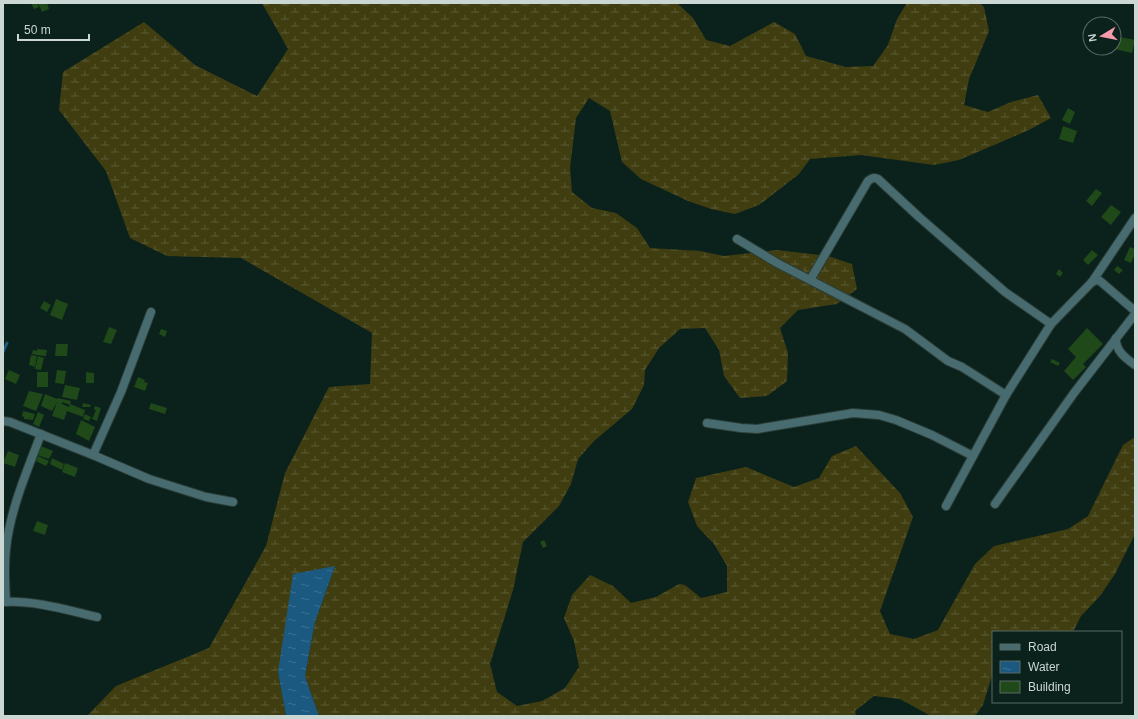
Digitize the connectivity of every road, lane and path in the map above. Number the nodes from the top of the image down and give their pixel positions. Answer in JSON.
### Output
{"nodes":[{"id":1,"x":1135,"y":218,"type":"edge"},
{"id":2,"x":736,"y":240,"type":"dead end"},
{"id":3,"x":810,"y":280,"type":"junction"},
{"id":4,"x":1092,"y":282,"type":"junction"},
{"id":5,"x":151,"y":312,"type":"dead end"},
{"id":6,"x":1135,"y":312,"type":"edge"},
{"id":7,"x":1051,"y":324,"type":"junction"},
{"id":8,"x":1116,"y":338,"type":"junction"},
{"id":9,"x":1135,"y":365,"type":"edge"},
{"id":10,"x":1006,"y":395,"type":"junction"},
{"id":11,"x":3,"y":421,"type":"edge"},
{"id":12,"x":707,"y":423,"type":"dead end"},
{"id":13,"x":41,"y":434,"type":"junction"},
{"id":14,"x":93,"y":455,"type":"junction"},
{"id":15,"x":973,"y":456,"type":"junction"},
{"id":16,"x":233,"y":502,"type":"dead end"},
{"id":17,"x":996,"y":504,"type":"dead end"},
{"id":18,"x":946,"y":506,"type":"dead end"},
{"id":19,"x":5,"y":602,"type":"edge"},
{"id":20,"x":97,"y":617,"type":"dead end"}],
"edges":[{"from":1,"to":4,"type":"street"},
{"from":2,"to":3,"type":"street"},
{"from":3,"to":7,"type":"street"},
{"from":3,"to":10,"type":"street"},
{"from":4,"to":6,"type":"street"},
{"from":4,"to":7,"type":"street"},
{"from":5,"to":14,"type":"street"},
{"from":6,"to":8,"type":"street"},
{"from":7,"to":10,"type":"street"},
{"from":8,"to":9,"type":"street"},
{"from":8,"to":17,"type":"street"},
{"from":10,"to":15,"type":"street"},
{"from":11,"to":13,"type":"street"},
{"from":12,"to":15,"type":"street"},
{"from":13,"to":14,"type":"street"},
{"from":13,"to":19,"type":"street"},
{"from":14,"to":16,"type":"street"},
{"from":15,"to":18,"type":"street"},
{"from":19,"to":20,"type":"street"}]}
